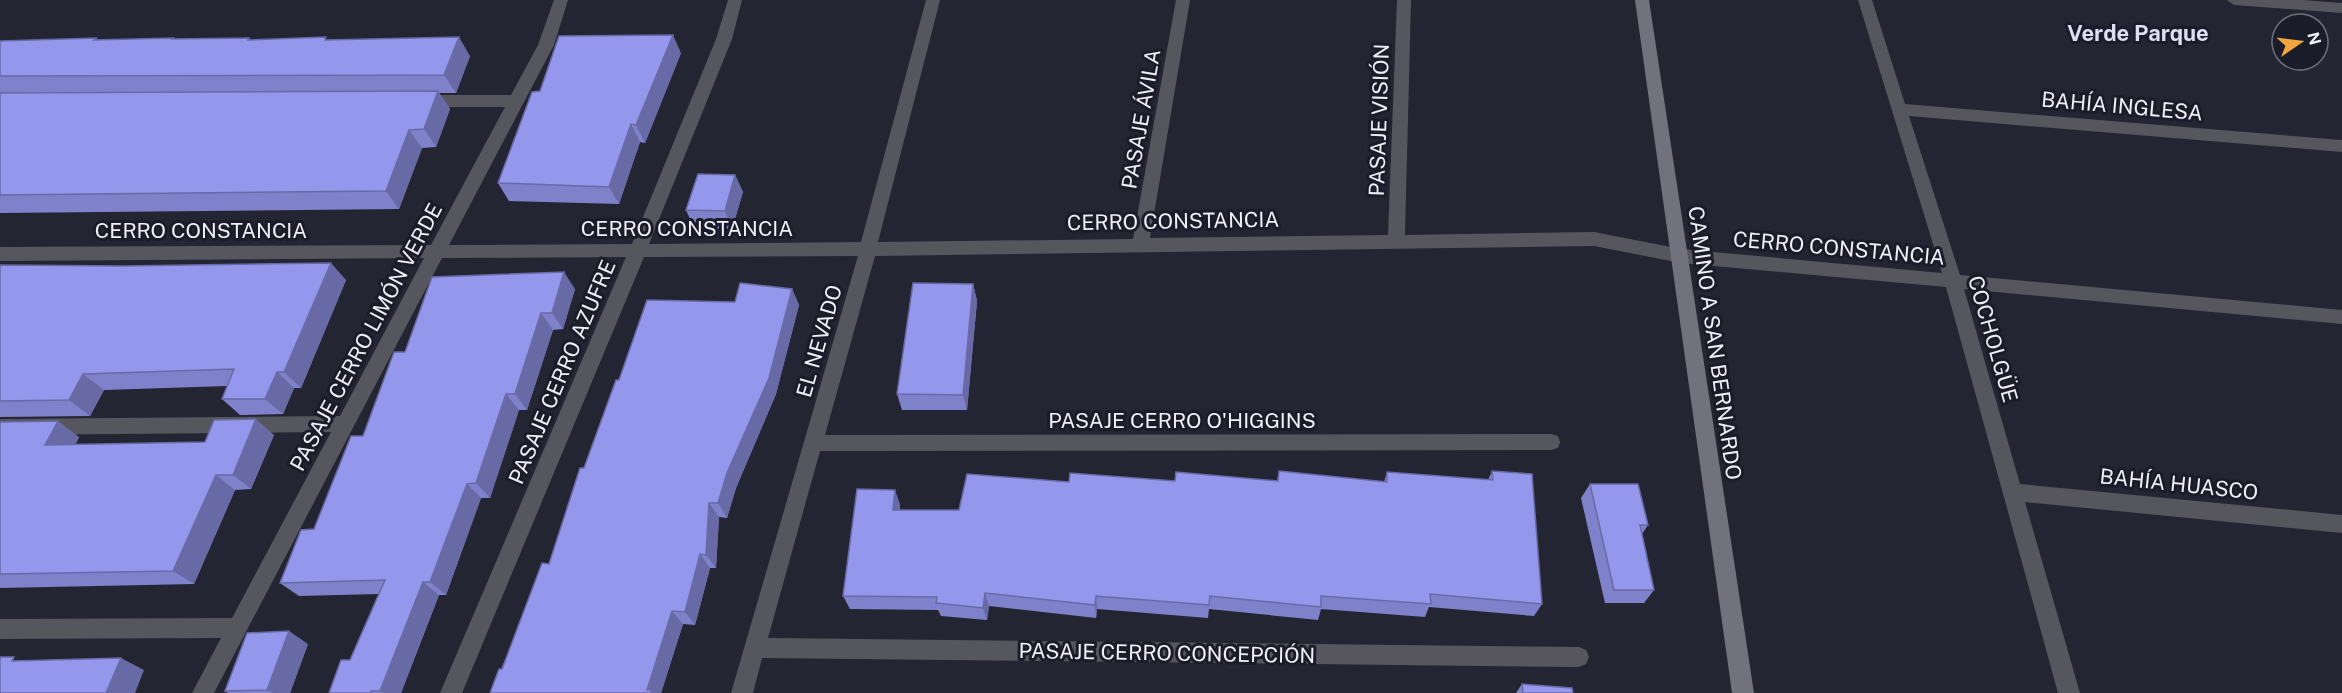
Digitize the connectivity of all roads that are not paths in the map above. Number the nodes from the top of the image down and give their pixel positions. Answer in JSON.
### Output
{"nodes":[{"id":1,"x":561,"y":0,"type":"edge"},
{"id":2,"x":735,"y":0,"type":"edge"},
{"id":3,"x":933,"y":0,"type":"edge"},
{"id":4,"x":1183,"y":0,"type":"edge"},
{"id":5,"x":1404,"y":0,"type":"edge"},
{"id":6,"x":1642,"y":0,"type":"edge"},
{"id":7,"x":1865,"y":0,"type":"edge"},
{"id":8,"x":2234,"y":0,"type":"edge"},
{"id":9,"x":2342,"y":8,"type":"edge"},
{"id":10,"x":411,"y":101,"type":"edge"},
{"id":11,"x":517,"y":101,"type":"junction"},
{"id":12,"x":1898,"y":109,"type":"junction"},
{"id":13,"x":2342,"y":146,"type":"edge"},
{"id":14,"x":1396,"y":241,"type":"junction"},
{"id":15,"x":1142,"y":244,"type":"junction"},
{"id":16,"x":868,"y":249,"type":"junction"},
{"id":17,"x":638,"y":250,"type":"junction"},
{"id":18,"x":437,"y":251,"type":"junction"},
{"id":19,"x":0,"y":254,"type":"edge"},
{"id":20,"x":1681,"y":256,"type":"junction"},
{"id":21,"x":1953,"y":281,"type":"junction"},
{"id":22,"x":2342,"y":317,"type":"edge"},
{"id":23,"x":345,"y":424,"type":"junction"},
{"id":24,"x":0,"y":427,"type":"edge"},
{"id":25,"x":1551,"y":442,"type":"dead end"},
{"id":26,"x":813,"y":443,"type":"junction"},
{"id":27,"x":2012,"y":492,"type":"junction"},
{"id":28,"x":2342,"y":524,"type":"edge"},
{"id":29,"x":237,"y":628,"type":"junction"},
{"id":30,"x":0,"y":629,"type":"edge"},
{"id":31,"x":755,"y":648,"type":"junction"},
{"id":32,"x":1579,"y":657,"type":"dead end"},
{"id":33,"x":203,"y":693,"type":"edge"},
{"id":34,"x":450,"y":693,"type":"edge"},
{"id":35,"x":742,"y":693,"type":"edge"},
{"id":36,"x":1743,"y":693,"type":"edge"},
{"id":37,"x":2068,"y":693,"type":"edge"}],
"edges":[{"from":1,"to":11,"type":"street","name":"PASAJE CERRO LIMÓN VERDE"},
{"from":2,"to":17,"type":"street","name":"PASAJE CERRO AZUFRE"},
{"from":3,"to":16,"type":"street","name":"EL NEVADO"},
{"from":4,"to":15,"type":"street","name":"PASAJE ÁVILA"},
{"from":5,"to":14,"type":"street","name":"PASAJE VISIÓN"},
{"from":6,"to":20,"type":"street","name":"CAMINO A SAN BERNARDO"},
{"from":7,"to":12,"type":"street","name":"COCHOLGÜE"},
{"from":8,"to":9,"type":"street"},
{"from":10,"to":11,"type":"street"},
{"from":11,"to":18,"type":"street","name":"PASAJE CERRO LIMÓN VERDE"},
{"from":12,"to":13,"type":"street","name":"BAHÍA INGLESA"},
{"from":12,"to":21,"type":"street","name":"COCHOLGÜE"},
{"from":14,"to":15,"type":"street","name":"CERRO CONSTANCIA"},
{"from":14,"to":20,"type":"street","name":"CERRO CONSTANCIA"},
{"from":15,"to":16,"type":"street","name":"CERRO CONSTANCIA"},
{"from":16,"to":17,"type":"street","name":"CERRO CONSTANCIA"},
{"from":16,"to":26,"type":"street","name":"EL NEVADO"},
{"from":17,"to":18,"type":"street","name":"CERRO CONSTANCIA"},
{"from":17,"to":34,"type":"street","name":"PASAJE CERRO AZUFRE"},
{"from":18,"to":19,"type":"street","name":"CERRO CONSTANCIA"},
{"from":18,"to":23,"type":"street","name":"PASAJE CERRO LIMÓN VERDE"},
{"from":20,"to":21,"type":"street","name":"CERRO CONSTANCIA"},
{"from":20,"to":36,"type":"street","name":"CAMINO A SAN BERNARDO"},
{"from":21,"to":22,"type":"street","name":"CERRO CONSTANCIA"},
{"from":21,"to":27,"type":"street","name":"COCHOLGÜE"},
{"from":23,"to":24,"type":"street"},
{"from":23,"to":29,"type":"street","name":"PASAJE CERRO LIMÓN VERDE"},
{"from":25,"to":26,"type":"street","name":"PASAJE CERRO O'HIGGINS"},
{"from":26,"to":31,"type":"street","name":"EL NEVADO"},
{"from":27,"to":28,"type":"street","name":"BAHÍA HUASCO"},
{"from":27,"to":37,"type":"street","name":"COCHOLGÜE"},
{"from":29,"to":30,"type":"street"},
{"from":29,"to":33,"type":"street","name":"PASAJE CERRO LIMÓN VERDE"},
{"from":31,"to":32,"type":"street","name":"PASAJE CERRO CONCEPCIÓN"},
{"from":31,"to":35,"type":"street","name":"EL NEVADO"}]}
